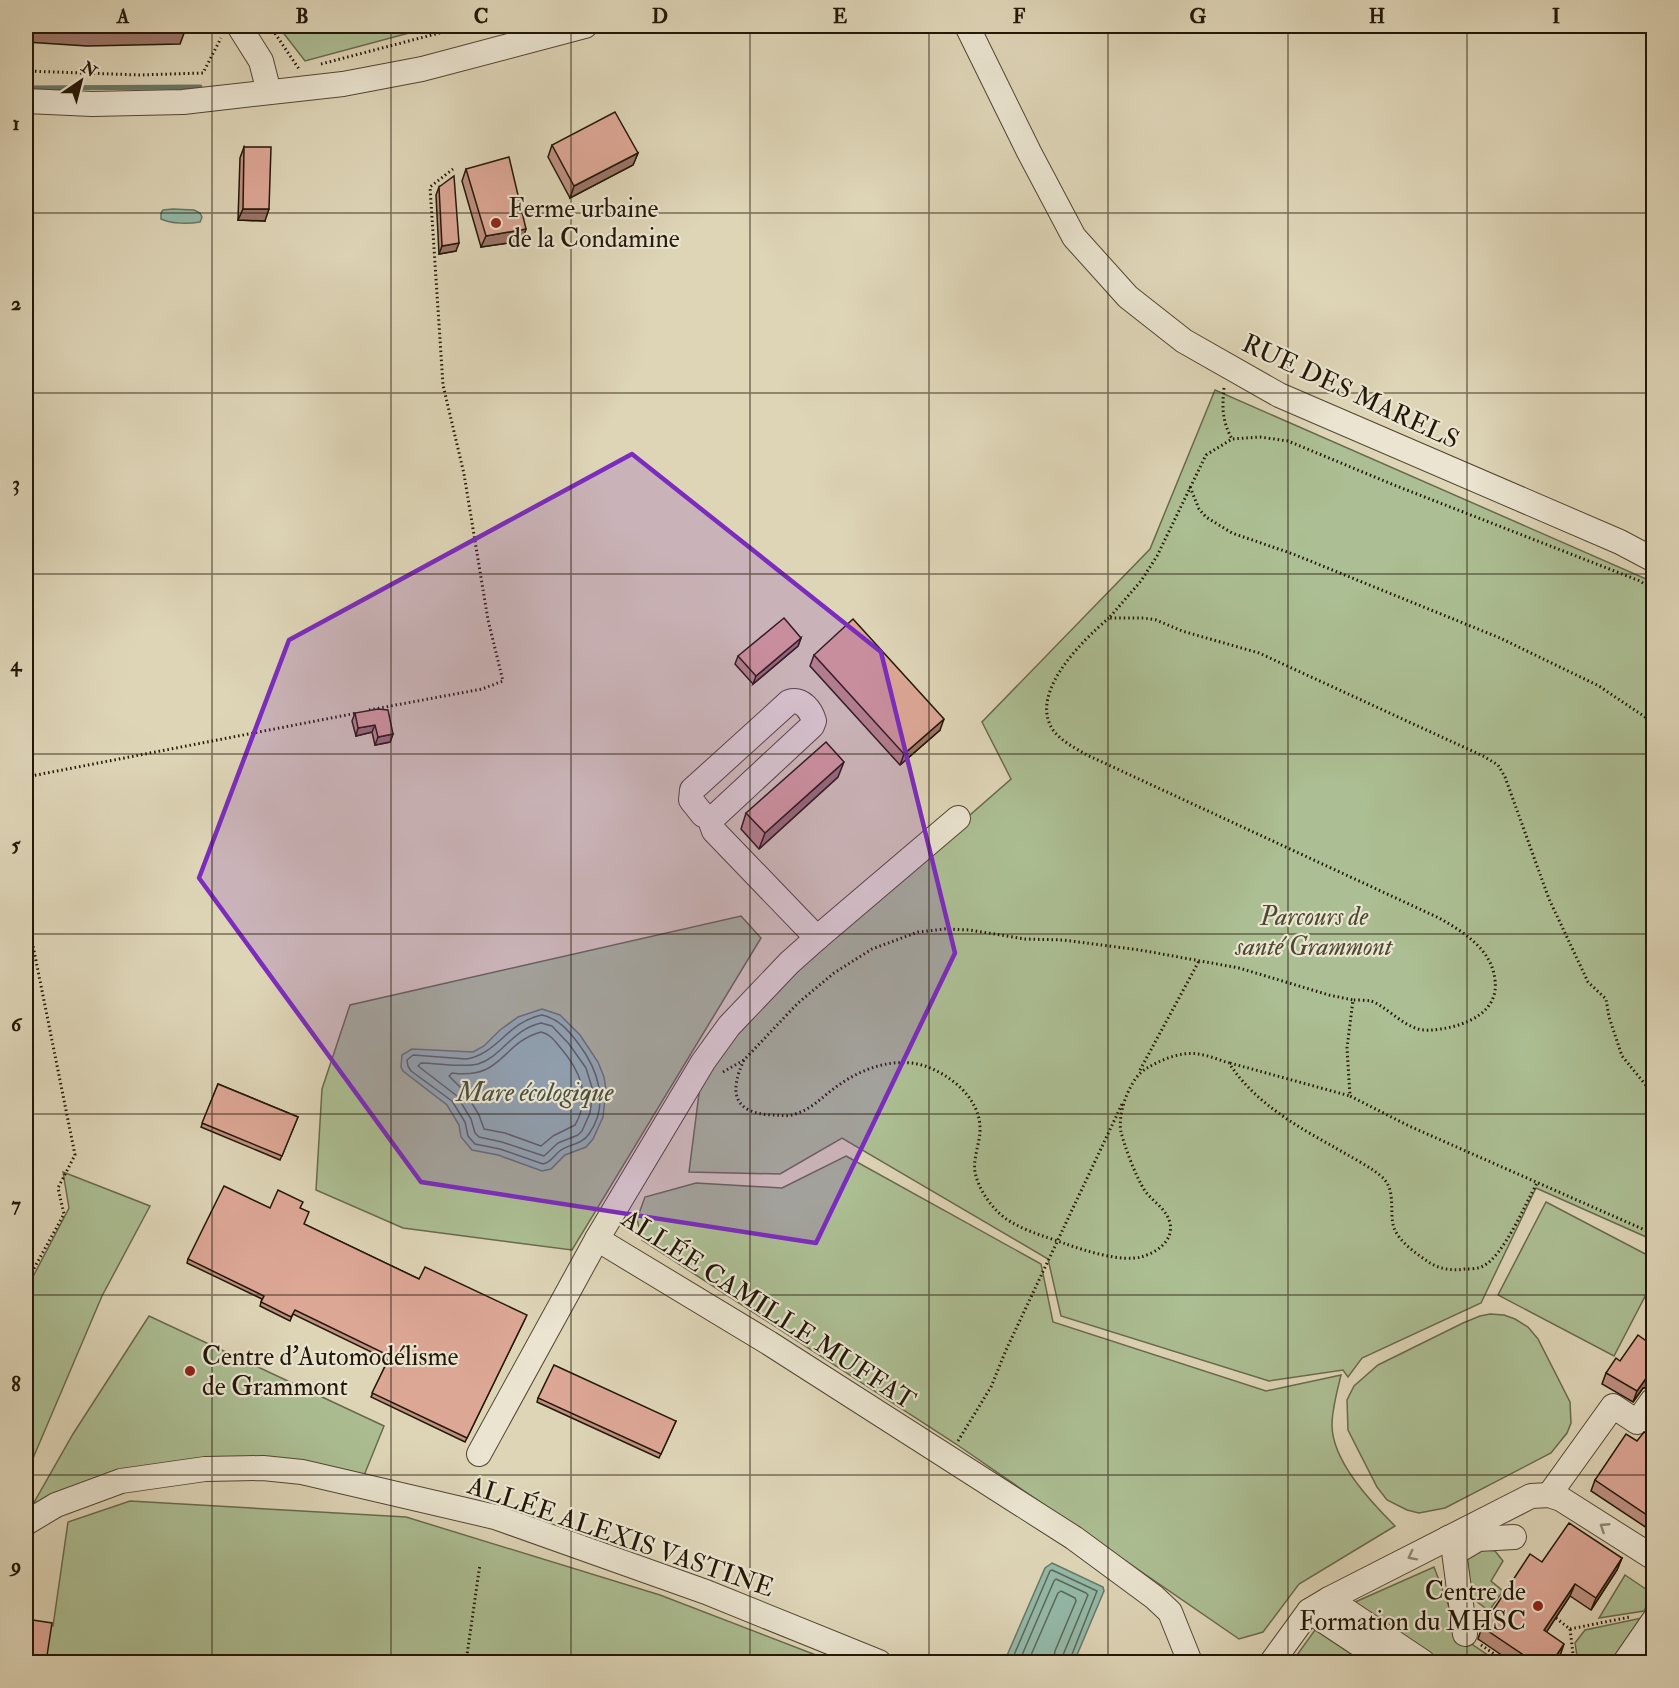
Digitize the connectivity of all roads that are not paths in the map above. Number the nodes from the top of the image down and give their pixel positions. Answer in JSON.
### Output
{"nodes":[{"id":1,"x":585,"y":26,"type":"edge"},
{"id":2,"x":968,"y":26,"type":"edge"},
{"id":3,"x":230,"y":31,"type":"edge"},
{"id":4,"x":269,"y":92,"type":"junction"},
{"id":5,"x":26,"y":100,"type":"edge"},
{"id":6,"x":1653,"y":560,"type":"edge"},
{"id":7,"x":713,"y":818,"type":"junction"},
{"id":8,"x":958,"y":818,"type":"dead end"},
{"id":9,"x":817,"y":938,"type":"junction"},
{"id":10,"x":597,"y":1239,"type":"junction"},
{"id":11,"x":1652,"y":1401,"type":"dead end"},
{"id":12,"x":479,"y":1454,"type":"dead end"},
{"id":13,"x":1549,"y":1495,"type":"junction"},
{"id":14,"x":26,"y":1523,"type":"edge"},
{"id":15,"x":1514,"y":1537,"type":"dead end"},
{"id":16,"x":1451,"y":1545,"type":"junction"},
{"id":17,"x":1653,"y":1558,"type":"edge"},
{"id":18,"x":1319,"y":1605,"type":"junction"},
{"id":19,"x":1643,"y":1618,"type":"edge"},
{"id":20,"x":1465,"y":1634,"type":"road end"},
{"id":21,"x":879,"y":1662,"type":"edge"},
{"id":22,"x":1190,"y":1662,"type":"edge"},
{"id":23,"x":1272,"y":1662,"type":"edge"},
{"id":24,"x":1386,"y":1662,"type":"edge"},
{"id":25,"x":1423,"y":1662,"type":"edge"},
{"id":26,"x":1625,"y":1662,"type":"edge"}],
"edges":[{"from":1,"to":4,"type":"street"},
{"from":2,"to":6,"type":"street","name":"RUE DES MARELS"},
{"from":3,"to":4,"type":"street"},
{"from":4,"to":5,"type":"street"},
{"from":7,"to":7,"type":"street"},
{"from":7,"to":9,"type":"street"},
{"from":8,"to":9,"type":"street","name":"ALLÉE CAMILLE MUFFAT"},
{"from":9,"to":10,"type":"street","name":"ALLÉE CAMILLE MUFFAT"},
{"from":10,"to":12,"type":"street"},
{"from":10,"to":22,"type":"street","name":"ALLÉE CAMILLE MUFFAT"},
{"from":11,"to":13,"type":"street"},
{"from":13,"to":16,"type":"street"},
{"from":17,"to":13,"type":"street","one_way":true},
{"from":14,"to":21,"type":"street","name":"ALLÉE ALEXIS VASTINE"},
{"from":15,"to":16,"type":"street"},
{"from":16,"to":18,"type":"street","one_way":true},
{"from":16,"to":20,"type":"street"},
{"from":18,"to":23,"type":"street"},
{"from":18,"to":24,"type":"street"},
{"from":18,"to":25,"type":"street"},
{"from":19,"to":26,"type":"street"}]}
